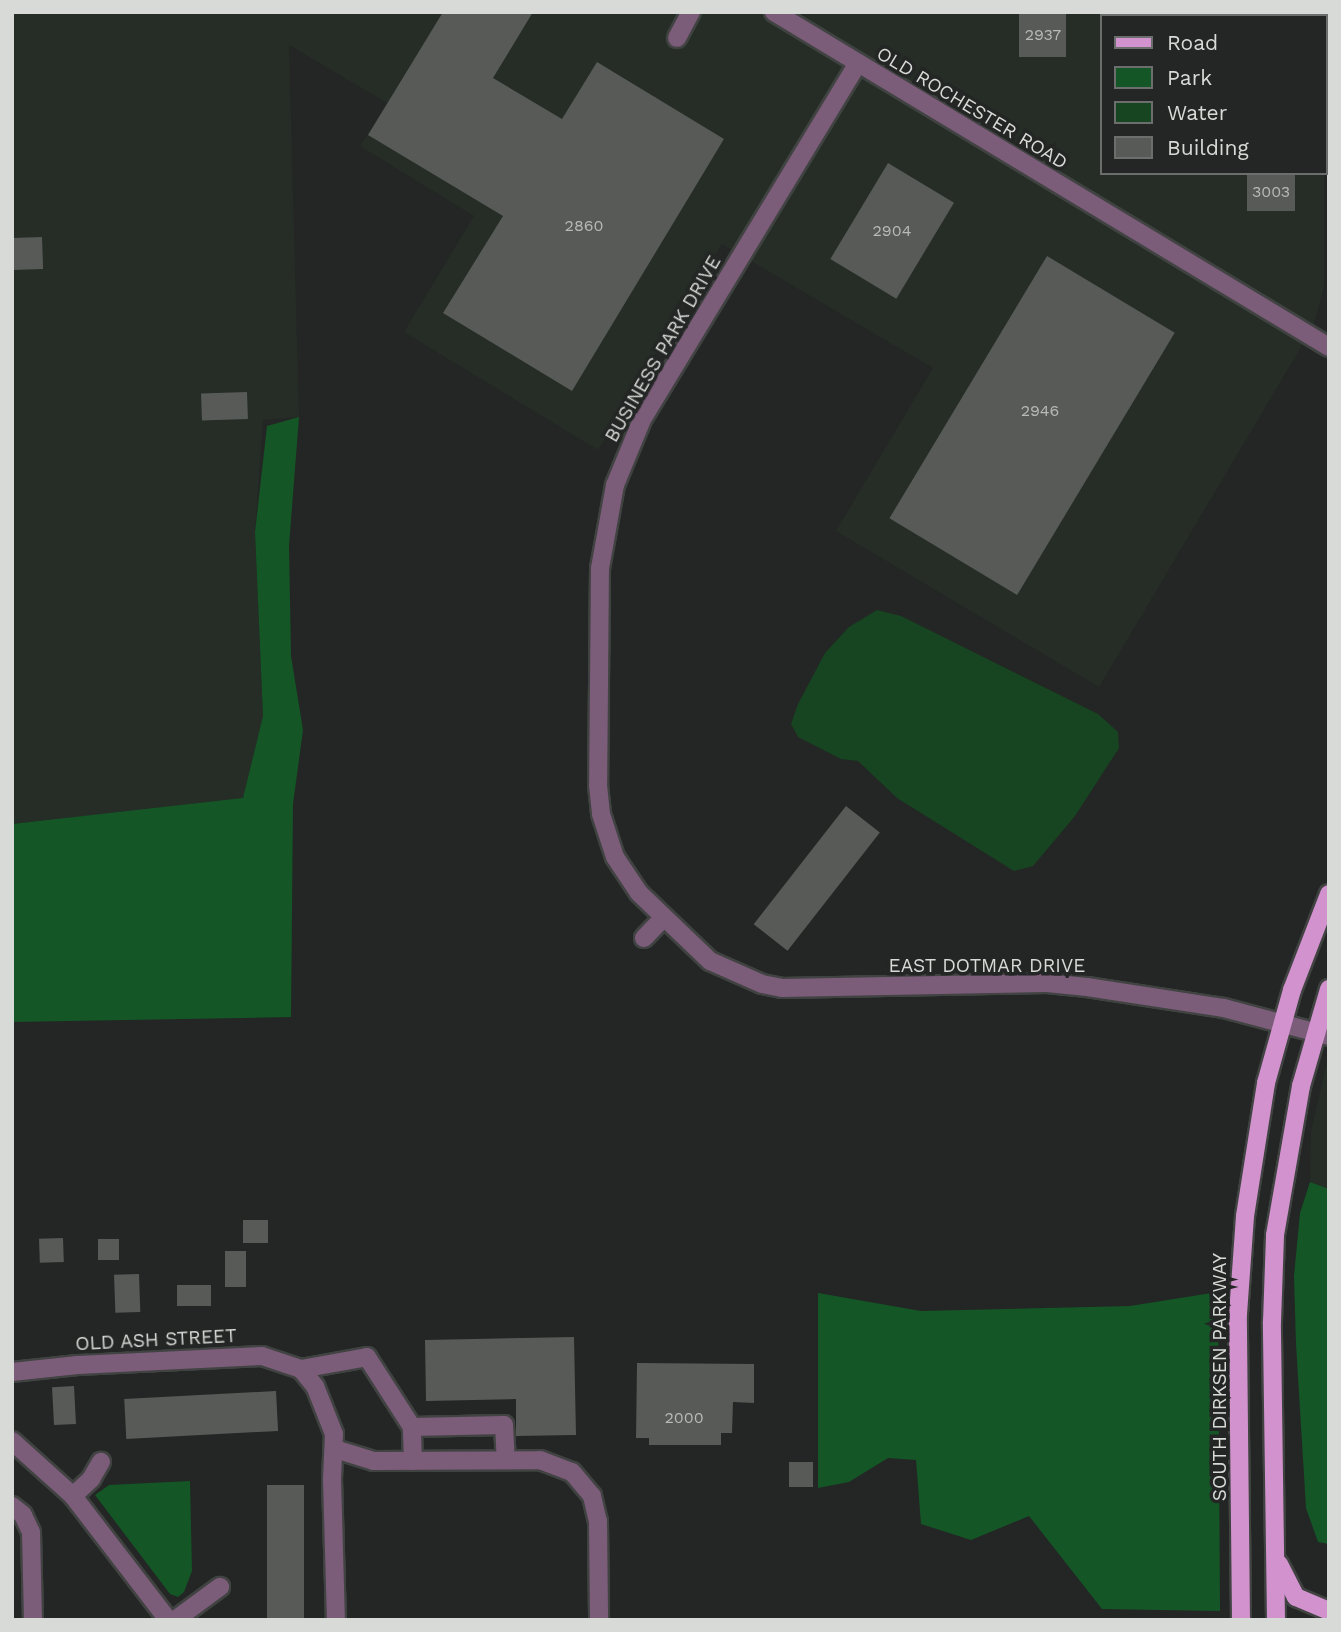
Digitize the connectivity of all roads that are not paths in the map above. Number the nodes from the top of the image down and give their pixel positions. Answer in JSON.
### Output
{"nodes":[{"id":1,"x":691,"y":12,"type":"edge"},
{"id":2,"x":774,"y":12,"type":"edge"},
{"id":3,"x":677,"y":38,"type":"dead end"},
{"id":4,"x":858,"y":63,"type":"junction"},
{"id":5,"x":1329,"y":347,"type":"edge"},
{"id":6,"x":1329,"y":894,"type":"edge"},
{"id":7,"x":663,"y":918,"type":"junction"},
{"id":8,"x":644,"y":938,"type":"dead end"},
{"id":9,"x":1329,"y":989,"type":"edge"},
{"id":10,"x":1283,"y":1022,"type":"junction"},
{"id":11,"x":1322,"y":1034,"type":"edge"},
{"id":12,"x":301,"y":1369,"type":"junction"},
{"id":13,"x":12,"y":1372,"type":"edge"},
{"id":14,"x":412,"y":1427,"type":"junction"},
{"id":15,"x":12,"y":1441,"type":"edge"},
{"id":16,"x":335,"y":1450,"type":"junction"},
{"id":17,"x":506,"y":1458,"type":"junction"},
{"id":18,"x":413,"y":1461,"type":"junction"},
{"id":19,"x":101,"y":1462,"type":"dead end"},
{"id":20,"x":73,"y":1496,"type":"junction"},
{"id":21,"x":12,"y":1506,"type":"edge"},
{"id":22,"x":1275,"y":1550,"type":"junction"},
{"id":23,"x":220,"y":1587,"type":"dead end"},
{"id":24,"x":1329,"y":1611,"type":"edge"},
{"id":25,"x":33,"y":1620,"type":"edge"},
{"id":26,"x":168,"y":1620,"type":"edge"},
{"id":27,"x":175,"y":1620,"type":"edge"},
{"id":28,"x":336,"y":1620,"type":"edge"},
{"id":29,"x":599,"y":1620,"type":"edge"},
{"id":30,"x":1241,"y":1620,"type":"edge"},
{"id":31,"x":1276,"y":1620,"type":"edge"}],
"edges":[{"from":1,"to":3,"type":"street"},
{"from":2,"to":4,"type":"street","name":"OLD ROCHESTER ROAD"},
{"from":4,"to":5,"type":"street","name":"OLD ROCHESTER ROAD"},
{"from":4,"to":7,"type":"street","name":"BUSINESS PARK DRIVE"},
{"from":6,"to":10,"type":"main road","name":"SOUTH DIRKSEN PARKWAY"},
{"from":7,"to":8,"type":"street"},
{"from":7,"to":10,"type":"street","name":"EAST DOTMAR DRIVE"},
{"from":9,"to":11,"type":"main road"},
{"from":10,"to":11,"type":"street","name":"EAST DOTMAR DRIVE"},
{"from":10,"to":30,"type":"main road","name":"SOUTH DIRKSEN PARKWAY"},
{"from":11,"to":22,"type":"main road"},
{"from":12,"to":13,"type":"street","name":"OLD ASH STREET"},
{"from":12,"to":14,"type":"street"},
{"from":12,"to":16,"type":"street"},
{"from":14,"to":17,"type":"street"},
{"from":14,"to":18,"type":"street"},
{"from":15,"to":20,"type":"street"},
{"from":16,"to":18,"type":"street"},
{"from":16,"to":28,"type":"street"},
{"from":17,"to":18,"type":"street"},
{"from":17,"to":29,"type":"street"},
{"from":19,"to":20,"type":"street"},
{"from":20,"to":26,"type":"street"},
{"from":21,"to":25,"type":"street"},
{"from":22,"to":24,"type":"main road"},
{"from":22,"to":31,"type":"main road"},
{"from":23,"to":27,"type":"street"}]}
